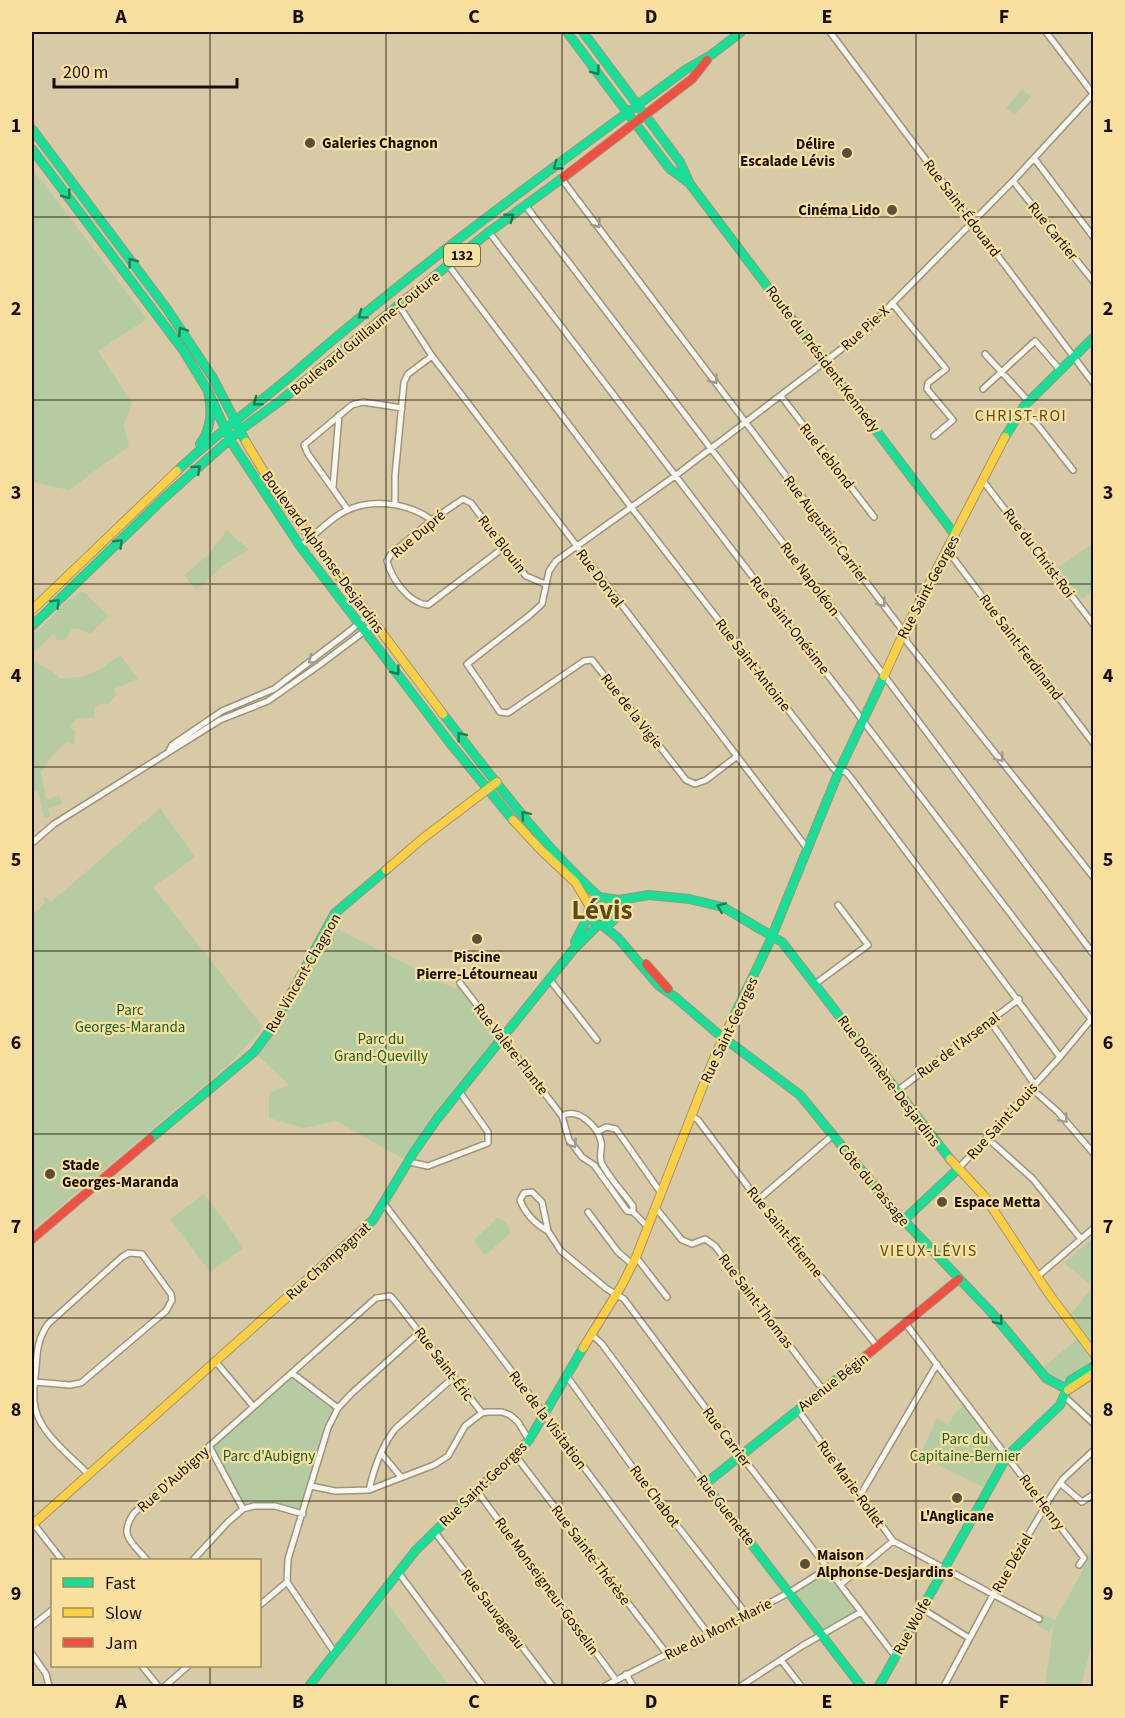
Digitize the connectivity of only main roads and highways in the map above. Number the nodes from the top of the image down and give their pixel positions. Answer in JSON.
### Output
{"nodes":[{"id":1,"x":567,"y":32,"type":"edge"},
{"id":2,"x":582,"y":32,"type":"edge"},
{"id":3,"x":591,"y":32,"type":"edge"},
{"id":4,"x":741,"y":32,"type":"edge"},
{"id":5,"x":593,"y":46,"type":"junction"},
{"id":6,"x":711,"y":55,"type":"junction"},
{"id":7,"x":638,"y":105,"type":"junction"},
{"id":8,"x":627,"y":113,"type":"junction"},
{"id":9,"x":645,"y":115,"type":"junction"},
{"id":10,"x":635,"y":123,"type":"junction"},
{"id":11,"x":32,"y":129,"type":"edge"},
{"id":12,"x":32,"y":149,"type":"edge"},
{"id":13,"x":690,"y":184,"type":"junction"},
{"id":14,"x":1094,"y":337,"type":"edge"},
{"id":15,"x":208,"y":391,"type":"junction"},
{"id":16,"x":233,"y":420,"type":"junction"},
{"id":17,"x":224,"y":428,"type":"junction"},
{"id":18,"x":239,"y":431,"type":"junction"},
{"id":19,"x":230,"y":440,"type":"junction"},
{"id":20,"x":182,"y":466,"type":"junction"},
{"id":21,"x":955,"y":535,"type":"junction"},
{"id":22,"x":32,"y":610,"type":"edge"},
{"id":23,"x":32,"y":626,"type":"edge"},
{"id":24,"x":497,"y":782,"type":"junction"},
{"id":25,"x":487,"y":790,"type":"junction"},
{"id":26,"x":599,"y":897,"type":"junction"},
{"id":27,"x":610,"y":899,"type":"junction"},
{"id":28,"x":589,"y":905,"type":"junction"},
{"id":29,"x":588,"y":916,"type":"junction"},
{"id":30,"x":615,"y":919,"type":"junction"},
{"id":31,"x":600,"y":926,"type":"junction"},
{"id":32,"x":772,"y":935,"type":"junction"},
{"id":33,"x":573,"y":950,"type":"junction"},
{"id":34,"x":675,"y":997,"type":"junction"},
{"id":35,"x":723,"y":1038,"type":"junction"},
{"id":36,"x":958,"y":1169,"type":"junction"},
{"id":37,"x":904,"y":1220,"type":"junction"},
{"id":38,"x":32,"y":1239,"type":"edge"},
{"id":39,"x":959,"y":1279,"type":"junction"},
{"id":40,"x":1090,"y":1347,"type":"edge"},
{"id":41,"x":1094,"y":1354,"type":"edge"},
{"id":42,"x":1094,"y":1366,"type":"edge"},
{"id":43,"x":1094,"y":1373,"type":"edge"},
{"id":44,"x":1066,"y":1393,"type":"junction"},
{"id":45,"x":705,"y":1484,"type":"joint"},
{"id":46,"x":32,"y":1523,"type":"edge"},
{"id":47,"x":309,"y":1686,"type":"edge"},
{"id":48,"x":861,"y":1686,"type":"edge"},
{"id":49,"x":879,"y":1686,"type":"edge"}],
"edges":[{"from":1,"to":8,"type":"main road","name":"Route du Président-Kennedy","one_way":true},
{"from":2,"to":5,"type":"main road","name":"Route du Président-Kennedy"},
{"from":3,"to":5,"type":"main road"},
{"from":4,"to":6,"type":"main road","name":"Boulevard Guillaume-Couture","number":"132"},
{"from":5,"to":7,"type":"main road","name":"Route du Président-Kennedy"},
{"from":6,"to":7,"type":"main road","name":"Boulevard Guillaume-Couture","number":"132"},
{"from":6,"to":9,"type":"main road","name":"Boulevard Guillaume-Couture","number":"132"},
{"from":7,"to":8,"type":"main road","name":"Boulevard Guillaume-Couture","number":"132"},
{"from":7,"to":9,"type":"main road","name":"Route du Président-Kennedy"},
{"from":8,"to":10,"type":"main road","name":"Route du Président-Kennedy"},
{"from":8,"to":16,"type":"main road","name":"Boulevard Guillaume-Couture","number":"132","one_way":true},
{"from":9,"to":10,"type":"main road","name":"Boulevard Guillaume-Couture","number":"132"},
{"from":9,"to":13,"type":"main road","name":"Route du Président-Kennedy"},
{"from":10,"to":13,"type":"main road","name":"Route du Président-Kennedy"},
{"from":18,"to":10,"type":"main road","name":"Boulevard Guillaume-Couture","number":"132","one_way":true},
{"from":16,"to":11,"type":"main road","name":"Boulevard Alphonse-Desjardins","one_way":true},
{"from":12,"to":15,"type":"main road","name":"Boulevard Alphonse-Desjardins","one_way":true},
{"from":13,"to":21,"type":"main road","name":"Route du Président-Kennedy"},
{"from":14,"to":21,"type":"main road","name":"Rue Saint-Georges"},
{"from":15,"to":17,"type":"main road","name":"Boulevard Alphonse-Desjardins"},
{"from":15,"to":20,"type":"main road"},
{"from":16,"to":17,"type":"main road","name":"Boulevard Guillaume-Couture","number":"132"},
{"from":16,"to":18,"type":"main road","name":"Boulevard Alphonse-Desjardins"},
{"from":17,"to":19,"type":"main road","name":"Boulevard Alphonse-Desjardins"},
{"from":17,"to":20,"type":"main road","name":"Boulevard Guillaume-Couture","number":"132"},
{"from":18,"to":19,"type":"main road","name":"Boulevard Guillaume-Couture","number":"132"},
{"from":24,"to":18,"type":"main road","name":"Boulevard Alphonse-Desjardins","one_way":true},
{"from":23,"to":19,"type":"main road","name":"Boulevard Guillaume-Couture","number":"132","one_way":true},
{"from":19,"to":25,"type":"main road","name":"Boulevard Alphonse-Desjardins","one_way":true},
{"from":20,"to":22,"type":"main road","name":"Boulevard Guillaume-Couture","number":"132"},
{"from":21,"to":32,"type":"main road","name":"Rue Saint-Georges"},
{"from":24,"to":25,"type":"main road","name":"Rue Vincent-Chagnon"},
{"from":26,"to":24,"type":"main road","name":"Boulevard Alphonse-Desjardins","one_way":true},
{"from":25,"to":28,"type":"main road","name":"Boulevard Alphonse-Desjardins"},
{"from":25,"to":38,"type":"main road","name":"Rue Vincent-Chagnon"},
{"from":26,"to":27,"type":"main road"},
{"from":26,"to":28,"type":"main road"},
{"from":27,"to":30,"type":"main road"},
{"from":32,"to":27,"type":"main road","name":"Rue Dorimène-Desjardins","one_way":true},
{"from":28,"to":29,"type":"main road"},
{"from":29,"to":31,"type":"main road"},
{"from":29,"to":33,"type":"main road","name":"Rue Champagnat"},
{"from":30,"to":31,"type":"main road"},
{"from":30,"to":34,"type":"main road"},
{"from":31,"to":33,"type":"main road","name":"Rue Champagnat"},
{"from":31,"to":34,"type":"main road"},
{"from":32,"to":35,"type":"main road","name":"Rue Saint-Georges"},
{"from":32,"to":36,"type":"main road","name":"Rue Dorimène-Desjardins"},
{"from":33,"to":46,"type":"main road","name":"Rue Champagnat"},
{"from":34,"to":35,"type":"main road"},
{"from":35,"to":37,"type":"main road","name":"Côte du Passage"},
{"from":35,"to":47,"type":"main road","name":"Rue Saint-Georges"},
{"from":36,"to":37,"type":"main road","name":"Rue Saint-Louis"},
{"from":36,"to":40,"type":"main road","name":"Rue Dorimène-Desjardins"},
{"from":37,"to":39,"type":"main road","name":"Côte du Passage"},
{"from":39,"to":44,"type":"main road","name":"Côte du Passage","one_way":true},
{"from":39,"to":45,"type":"main road","name":"Avenue Bégin"},
{"from":40,"to":41,"type":"main road","name":"Rue Dorimène-Desjardins"},
{"from":42,"to":44,"type":"main road"},
{"from":43,"to":44,"type":"main road"},
{"from":44,"to":49,"type":"main road","name":"Rue Wolfe"},
{"from":45,"to":48,"type":"main road","name":"Rue Guenette"}]}
